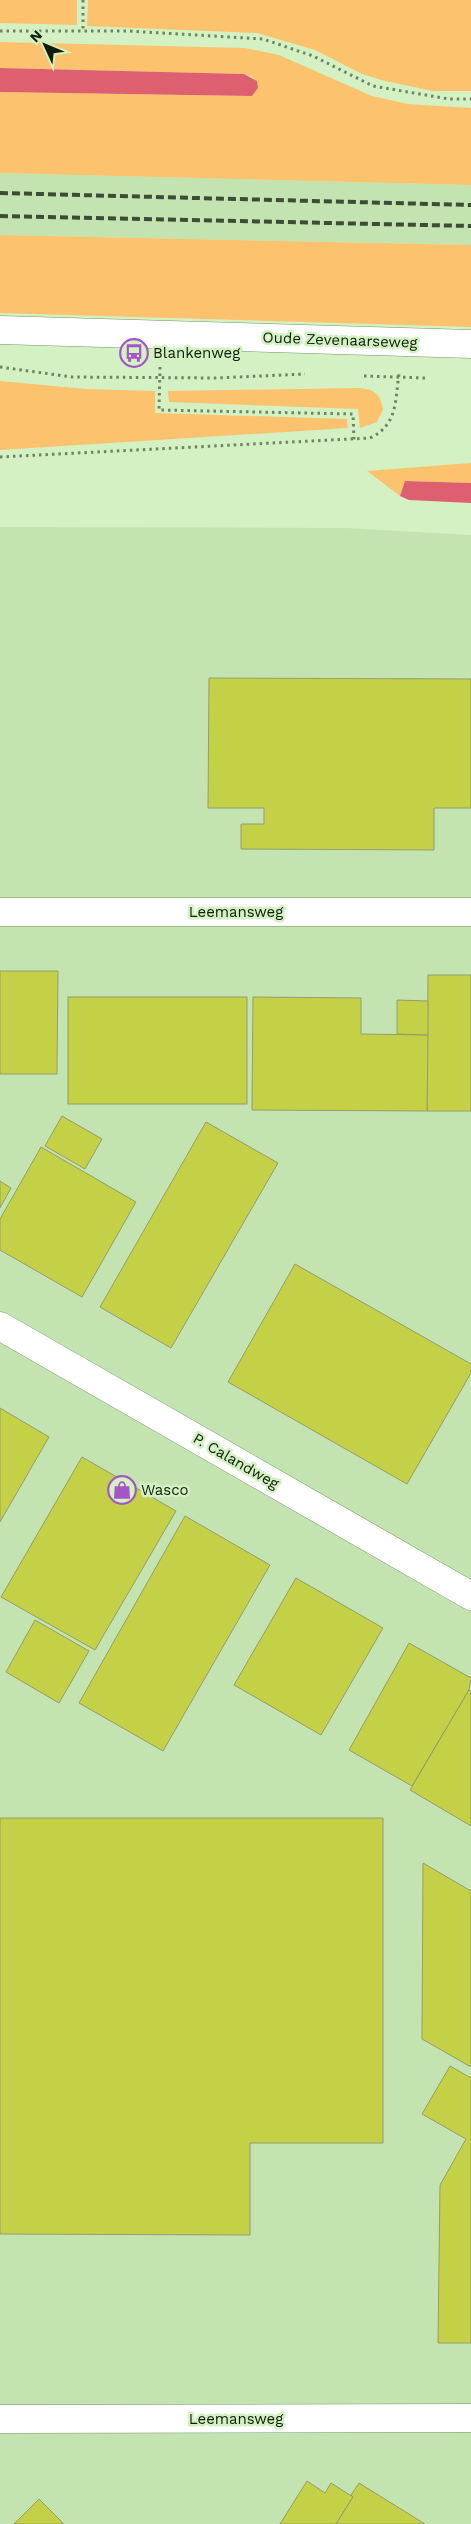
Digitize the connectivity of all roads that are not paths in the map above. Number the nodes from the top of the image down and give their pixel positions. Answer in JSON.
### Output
{"nodes":[{"id":1,"x":0,"y":330,"type":"edge"},
{"id":2,"x":471,"y":344,"type":"edge"},
{"id":3,"x":0,"y":912,"type":"edge"},
{"id":4,"x":471,"y":912,"type":"edge"},
{"id":5,"x":0,"y":1326,"type":"edge"},
{"id":6,"x":471,"y":1596,"type":"edge"},
{"id":7,"x":471,"y":2418,"type":"edge"},
{"id":8,"x":0,"y":2419,"type":"edge"}],
"edges":[{"from":1,"to":2,"type":"street","name":"Oude Zevenaarseweg"},
{"from":3,"to":4,"type":"street","name":"Leemansweg"},
{"from":5,"to":6,"type":"street","name":"P. Calandweg"},
{"from":7,"to":8,"type":"street","name":"Leemansweg"}]}
